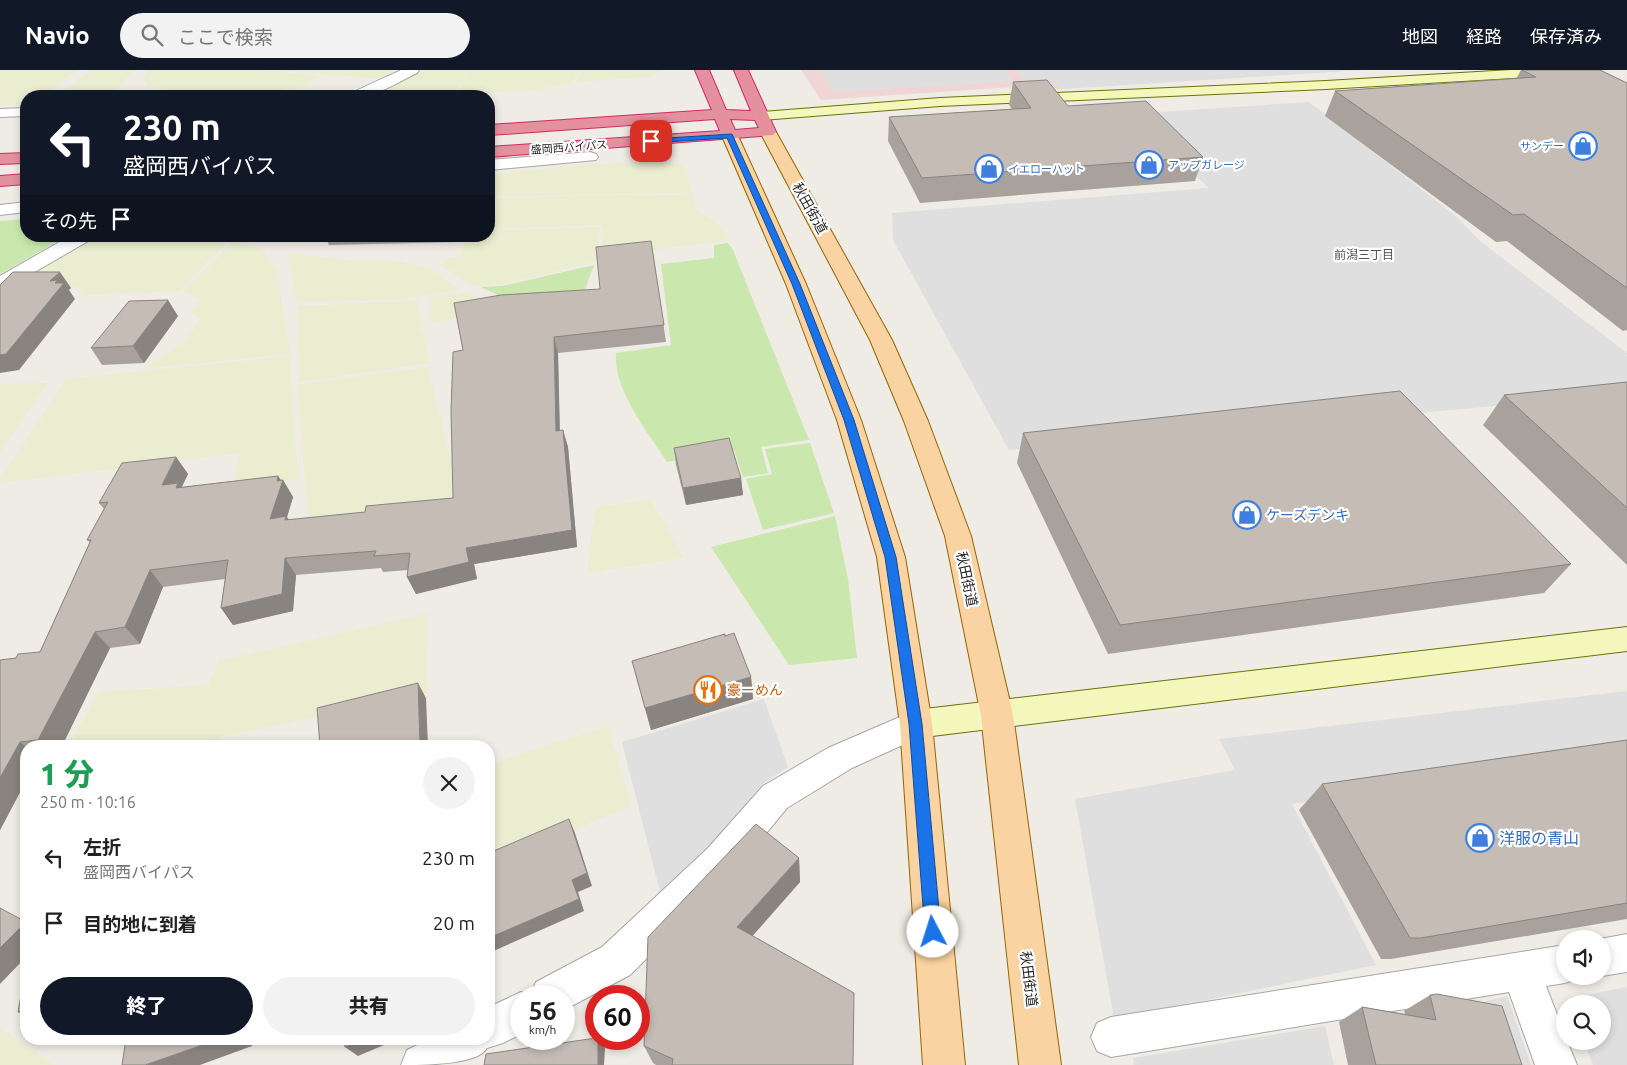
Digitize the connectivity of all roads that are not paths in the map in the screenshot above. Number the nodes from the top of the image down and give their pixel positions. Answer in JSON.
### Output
{"nodes":[{"id":1,"x":412,"y":70,"type":"edge"},
{"id":2,"x":702,"y":70,"type":"edge"},
{"id":3,"x":741,"y":70,"type":"edge"},
{"id":4,"x":1586,"y":71,"type":"edge"},
{"id":5,"x":1326,"y":85,"type":"junction"},
{"id":6,"x":372,"y":90,"type":"edge"},
{"id":7,"x":20,"y":112,"type":"edge"},
{"id":8,"x":0,"y":113,"type":"edge"},
{"id":9,"x":721,"y":114,"type":"junction"},
{"id":10,"x":844,"y":124,"type":"dead end"},
{"id":11,"x":772,"y":126,"type":"junction"},
{"id":12,"x":495,"y":130,"type":"edge"},
{"id":13,"x":730,"y":136,"type":"junction"},
{"id":14,"x":495,"y":152,"type":"edge"},
{"id":15,"x":590,"y":157,"type":"dead end"},
{"id":16,"x":20,"y":158,"type":"edge"},
{"id":17,"x":0,"y":159,"type":"edge"},
{"id":18,"x":495,"y":165,"type":"edge"},
{"id":19,"x":20,"y":179,"type":"edge"},
{"id":20,"x":0,"y":180,"type":"edge"},
{"id":21,"x":20,"y":208,"type":"edge"},
{"id":22,"x":0,"y":210,"type":"edge"},
{"id":23,"x":74,"y":242,"type":"edge"},
{"id":24,"x":0,"y":284,"type":"edge"},
{"id":25,"x":1627,"y":639,"type":"edge"},
{"id":26,"x":997,"y":715,"type":"junction"},
{"id":27,"x":916,"y":724,"type":"junction"},
{"id":28,"x":1627,"y":953,"type":"edge"},
{"id":29,"x":1611,"y":956,"type":"edge"},
{"id":30,"x":1556,"y":965,"type":"edge"},
{"id":31,"x":1521,"y":971,"type":"junction"},
{"id":32,"x":571,"y":985,"type":"edge"},
{"id":33,"x":510,"y":1018,"type":"edge"},
{"id":34,"x":495,"y":1026,"type":"edge"},
{"id":35,"x":1112,"y":1037,"type":"dead end"},
{"id":36,"x":460,"y":1045,"type":"edge"},
{"id":37,"x":422,"y":1065,"type":"edge"},
{"id":38,"x":944,"y":1065,"type":"edge"},
{"id":39,"x":1040,"y":1065,"type":"edge"},
{"id":40,"x":1556,"y":1065,"type":"edge"}],
"edges":[{"from":1,"to":6,"type":"street"},
{"from":2,"to":9,"type":"highway"},
{"from":3,"to":11,"type":"highway"},
{"from":4,"to":5,"type":"street"},
{"from":5,"to":10,"type":"street"},
{"from":5,"to":11,"type":"street"},
{"from":7,"to":8,"type":"street"},
{"from":9,"to":11,"type":"highway","name":"盛岡西バイパス"},
{"from":9,"to":12,"type":"highway","name":"盛岡西バイパス"},
{"from":9,"to":13,"type":"highway"},
{"from":11,"to":13,"type":"highway","name":"盛岡西バイパス"},
{"from":11,"to":26,"type":"main road","name":"秋田街道"},
{"from":13,"to":14,"type":"highway","name":"盛岡西バイパス"},
{"from":13,"to":27,"type":"main road"},
{"from":15,"to":18,"type":"street"},
{"from":16,"to":17,"type":"highway"},
{"from":19,"to":20,"type":"highway"},
{"from":21,"to":22,"type":"street"},
{"from":23,"to":24,"type":"street"},
{"from":25,"to":26,"type":"street"},
{"from":26,"to":27,"type":"street"},
{"from":26,"to":39,"type":"main road","name":"秋田街道"},
{"from":27,"to":32,"type":"street"},
{"from":27,"to":38,"type":"main road"},
{"from":28,"to":29,"type":"street"},
{"from":30,"to":31,"type":"street"},
{"from":31,"to":35,"type":"street"},
{"from":31,"to":40,"type":"street"},
{"from":33,"to":34,"type":"street"},
{"from":36,"to":37,"type":"street"}]}
